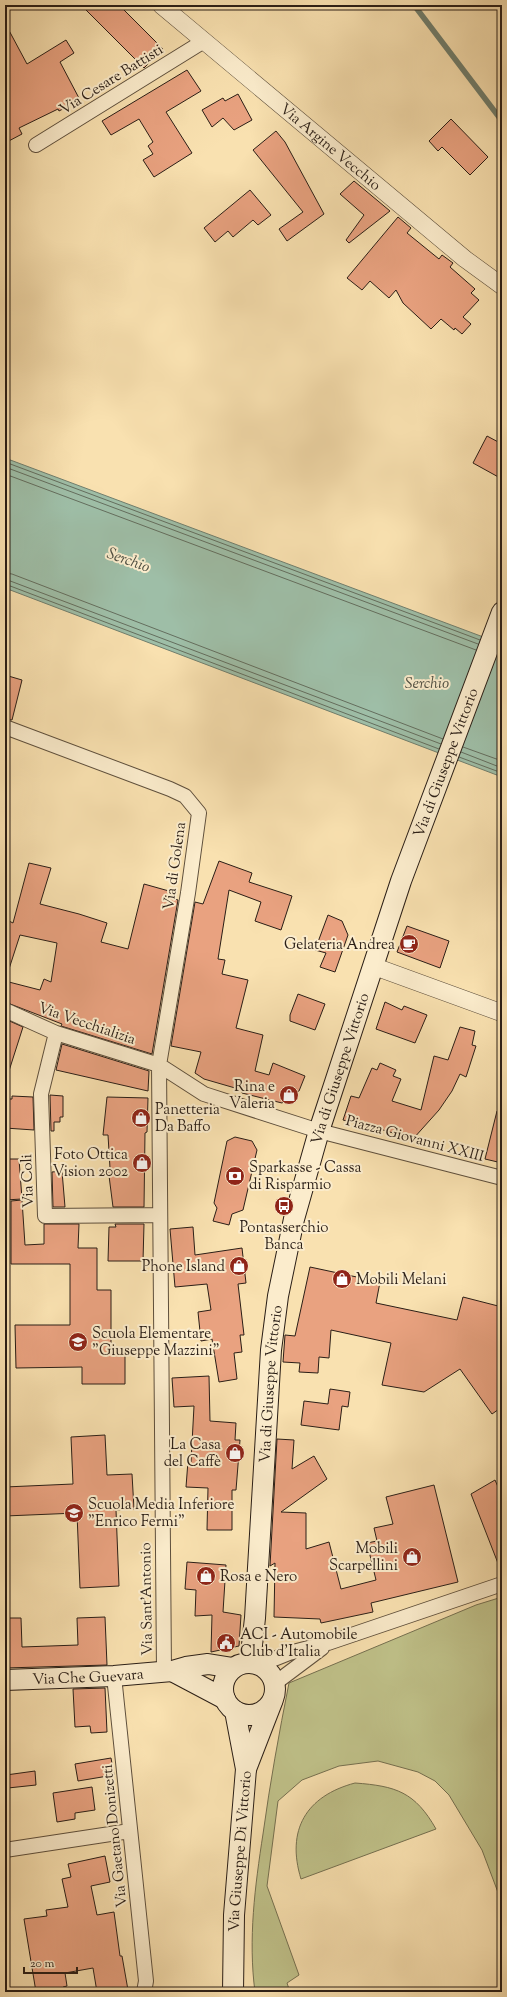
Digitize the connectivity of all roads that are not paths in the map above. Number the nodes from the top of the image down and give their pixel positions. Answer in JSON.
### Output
{"nodes":[{"id":1,"x":161,"y":5,"type":"edge"},
{"id":2,"x":204,"y":41,"type":"junction"},
{"id":3,"x":36,"y":145,"type":"dead end"},
{"id":4,"x":502,"y":286,"type":"edge"},
{"id":5,"x":502,"y":612,"type":"edge"},
{"id":6,"x":5,"y":727,"type":"edge"},
{"id":7,"x":373,"y":966,"type":"junction"},
{"id":8,"x":5,"y":1010,"type":"edge"},
{"id":9,"x":502,"y":1013,"type":"edge"},
{"id":10,"x":56,"y":1033,"type":"junction"},
{"id":11,"x":159,"y":1065,"type":"junction"},
{"id":12,"x":319,"y":1131,"type":"junction"},
{"id":13,"x":502,"y":1178,"type":"edge"},
{"id":14,"x":159,"y":1215,"type":"junction"},
{"id":15,"x":502,"y":1584,"type":"edge"},
{"id":16,"x":328,"y":1643,"type":"junction"},
{"id":17,"x":247,"y":1665,"type":"junction"},
{"id":18,"x":168,"y":1671,"type":"junction"},
{"id":19,"x":114,"y":1676,"type":"junction"},
{"id":20,"x":5,"y":1680,"type":"edge"},
{"id":21,"x":273,"y":1692,"type":"junction"},
{"id":22,"x":230,"y":1705,"type":"junction"},
{"id":23,"x":246,"y":1769,"type":"junction"},
{"id":24,"x":130,"y":1831,"type":"junction"},
{"id":25,"x":5,"y":1850,"type":"edge"},
{"id":26,"x":144,"y":1992,"type":"edge"},
{"id":27,"x":233,"y":1992,"type":"edge"}],
"edges":[{"from":1,"to":2,"type":"street","name":"Via Argine Vecchio"},
{"from":2,"to":3,"type":"street","name":"Via Cesare Battisti"},
{"from":2,"to":4,"type":"street","name":"Via Argine Vecchio"},
{"from":5,"to":7,"type":"main road","name":"Via di Giuseppe Vittorio"},
{"from":6,"to":11,"type":"street","name":"Via di Golena"},
{"from":7,"to":9,"type":"street"},
{"from":7,"to":12,"type":"main road","name":"Via di Giuseppe Vittorio"},
{"from":8,"to":10,"type":"street","name":"Via Vecchializia"},
{"from":10,"to":11,"type":"street","name":"Via Vecchializia"},
{"from":10,"to":14,"type":"street","name":"Via Coli"},
{"from":11,"to":12,"type":"street","name":"Via Vecchializia"},
{"from":11,"to":14,"type":"street","name":"Via di Golena"},
{"from":12,"to":13,"type":"street","name":"Piazza Giovanni XXIII"},
{"from":12,"to":17,"type":"main road","name":"Via di Giuseppe Vittorio"},
{"from":14,"to":18,"type":"street","name":"Via Sant'Antonio"},
{"from":15,"to":16,"type":"street"},
{"from":16,"to":17,"type":"street"},
{"from":16,"to":21,"type":"street"},
{"from":17,"to":18,"type":"main road","name":"Via Che Guevara"},
{"from":17,"to":21,"type":"main road"},
{"from":17,"to":22,"type":"main road"},
{"from":18,"to":19,"type":"main road","name":"Via Che Guevara"},
{"from":18,"to":22,"type":"main road"},
{"from":19,"to":20,"type":"main road","name":"Via Che Guevara"},
{"from":19,"to":24,"type":"street","name":"Via Gaetano Donizetti"},
{"from":21,"to":22,"type":"main road"},
{"from":21,"to":23,"type":"main road"},
{"from":22,"to":23,"type":"main road","name":"Via Giuseppe Di Vittorio"},
{"from":23,"to":27,"type":"main road","name":"Via Giuseppe Di Vittorio"},
{"from":24,"to":25,"type":"street"},
{"from":24,"to":26,"type":"street","name":"Via Gaetano Donizetti"}]}
